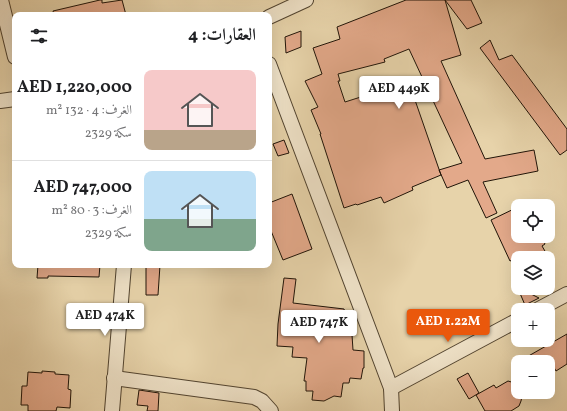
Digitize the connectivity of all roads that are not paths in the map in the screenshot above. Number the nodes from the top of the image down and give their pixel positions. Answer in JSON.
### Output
{"nodes":[{"id":1,"x":1,"y":0,"type":"edge"},
{"id":2,"x":306,"y":0,"type":"edge"},
{"id":3,"x":272,"y":16,"type":"edge"},
{"id":4,"x":12,"y":45,"type":"edge"},
{"id":5,"x":272,"y":72,"type":"edge"},
{"id":6,"x":12,"y":99,"type":"edge"},
{"id":7,"x":0,"y":101,"type":"edge"},
{"id":8,"x":124,"y":268,"type":"edge"},
{"id":9,"x":567,"y":294,"type":"edge"},
{"id":10,"x":550,"y":303,"type":"edge"},
{"id":11,"x":511,"y":324,"type":"edge"},
{"id":12,"x":114,"y":378,"type":"junction"},
{"id":13,"x":391,"y":388,"type":"junction"},
{"id":14,"x":112,"y":411,"type":"edge"},
{"id":15,"x":271,"y":411,"type":"edge"},
{"id":16,"x":392,"y":411,"type":"edge"}],
"edges":[{"from":1,"to":4,"type":"street"},
{"from":2,"to":3,"type":"street"},
{"from":5,"to":13,"type":"street"},
{"from":6,"to":7,"type":"street"},
{"from":8,"to":12,"type":"street"},
{"from":9,"to":10,"type":"street"},
{"from":11,"to":13,"type":"street"},
{"from":12,"to":14,"type":"street"},
{"from":12,"to":15,"type":"street"},
{"from":13,"to":16,"type":"street"}]}
